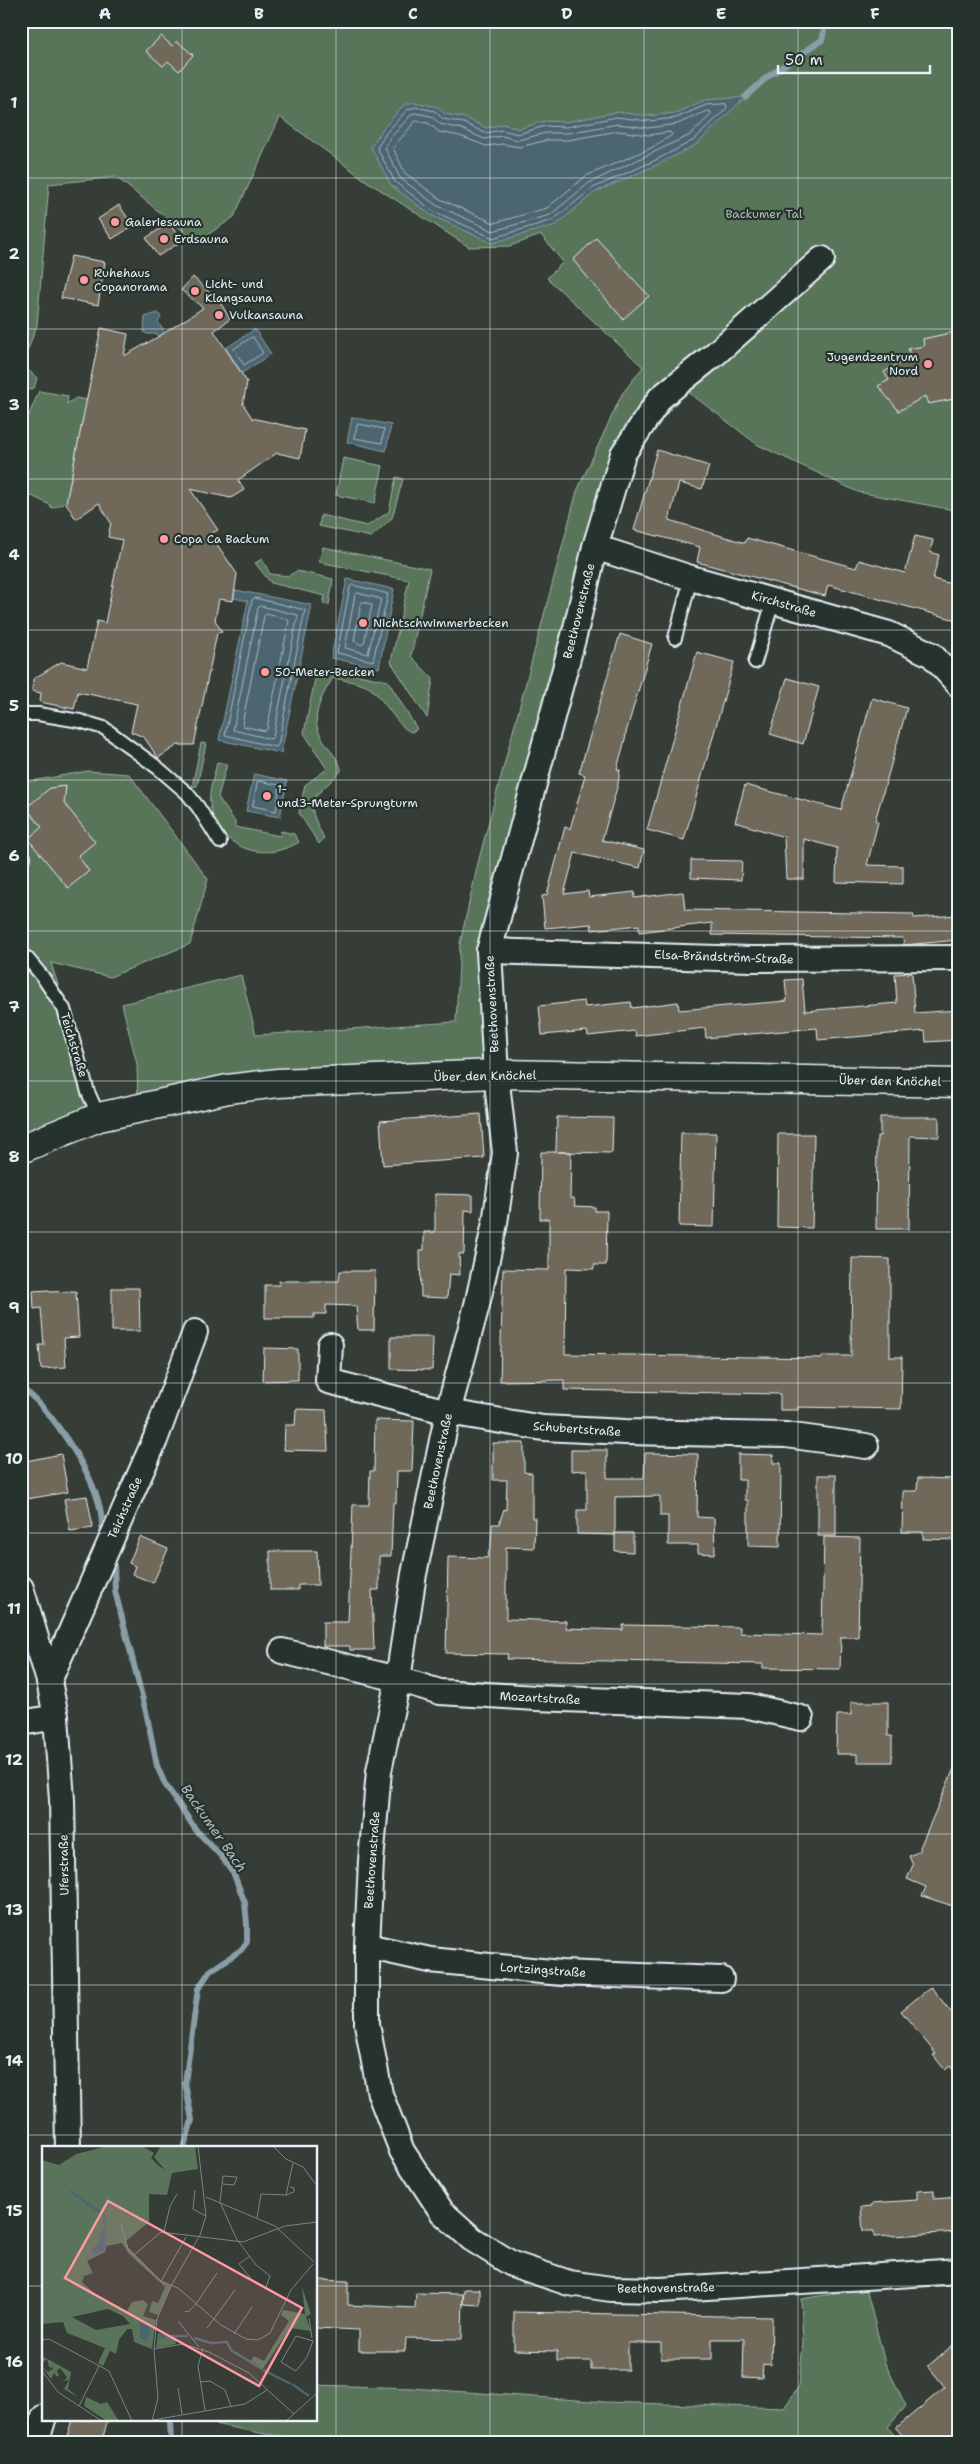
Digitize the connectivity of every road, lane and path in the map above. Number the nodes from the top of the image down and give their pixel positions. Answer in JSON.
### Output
{"nodes":[{"id":1,"x":822,"y":260,"type":"dead end"},
{"id":2,"x":595,"y":547,"type":"junction"},
{"id":3,"x":691,"y":578,"type":"junction"},
{"id":4,"x":773,"y":601,"type":"junction"},
{"id":5,"x":675,"y":638,"type":"dead end"},
{"id":6,"x":755,"y":662,"type":"dead end"},
{"id":7,"x":959,"y":685,"type":"edge"},
{"id":8,"x":21,"y":714,"type":"edge"},
{"id":9,"x":220,"y":842,"type":"dead end"},
{"id":10,"x":489,"y":951,"type":"junction"},
{"id":11,"x":21,"y":955,"type":"edge"},
{"id":12,"x":959,"y":958,"type":"edge"},
{"id":13,"x":496,"y":1074,"type":"junction"},
{"id":14,"x":959,"y":1083,"type":"edge"},
{"id":15,"x":100,"y":1117,"type":"junction"},
{"id":16,"x":21,"y":1148,"type":"edge"},
{"id":17,"x":195,"y":1332,"type":"dead end"},
{"id":18,"x":330,"y":1345,"type":"dead end"},
{"id":19,"x":448,"y":1412,"type":"junction"},
{"id":20,"x":866,"y":1446,"type":"dead end"},
{"id":21,"x":21,"y":1588,"type":"edge"},
{"id":22,"x":282,"y":1650,"type":"dead end"},
{"id":23,"x":398,"y":1679,"type":"junction"},
{"id":24,"x":49,"y":1681,"type":"junction"},
{"id":25,"x":56,"y":1716,"type":"junction"},
{"id":26,"x":801,"y":1718,"type":"dead end"},
{"id":27,"x":21,"y":1723,"type":"edge"},
{"id":28,"x":367,"y":1946,"type":"junction"},
{"id":29,"x":722,"y":1979,"type":"dead end"},
{"id":30,"x":68,"y":2146,"type":"edge"},
{"id":31,"x":959,"y":2271,"type":"edge"},
{"id":32,"x":42,"y":2422,"type":"edge"},
{"id":33,"x":36,"y":2443,"type":"edge"}],
"edges":[{"from":1,"to":2,"type":"street","name":"Beethovenstraße"},
{"from":2,"to":3,"type":"street","name":"Kirchstraße"},
{"from":2,"to":10,"type":"street","name":"Beethovenstraße"},
{"from":3,"to":4,"type":"street","name":"Kirchstraße"},
{"from":3,"to":5,"type":"lane"},
{"from":4,"to":6,"type":"lane"},
{"from":4,"to":7,"type":"street","name":"Kirchstraße"},
{"from":8,"to":9,"type":"lane"},
{"from":10,"to":12,"type":"street","name":"Elsa-Brändström-Straße"},
{"from":10,"to":13,"type":"street","name":"Beethovenstraße"},
{"from":11,"to":15,"type":"lane","name":"Teichstraße"},
{"from":13,"to":14,"type":"main road","name":"Über den Knöchel"},
{"from":13,"to":15,"type":"main road","name":"Über den Knöchel"},
{"from":13,"to":19,"type":"street","name":"Beethovenstraße"},
{"from":15,"to":16,"type":"main road","name":"Über den Knöchel"},
{"from":17,"to":24,"type":"street","name":"Teichstraße"},
{"from":18,"to":19,"type":"street","name":"Schubertstraße"},
{"from":19,"to":20,"type":"street","name":"Schubertstraße"},
{"from":19,"to":23,"type":"street","name":"Beethovenstraße"},
{"from":21,"to":24,"type":"street","name":"Uferstraße"},
{"from":22,"to":23,"type":"street","name":"Mozartstraße"},
{"from":23,"to":26,"type":"street","name":"Mozartstraße"},
{"from":23,"to":28,"type":"street","name":"Beethovenstraße"},
{"from":24,"to":25,"type":"street","name":"Uferstraße"},
{"from":25,"to":27,"type":"street"},
{"from":25,"to":30,"type":"street","name":"Uferstraße"},
{"from":28,"to":29,"type":"street","name":"Lortzingstraße"},
{"from":28,"to":31,"type":"street","name":"Beethovenstraße"},
{"from":32,"to":33,"type":"street"}]}
